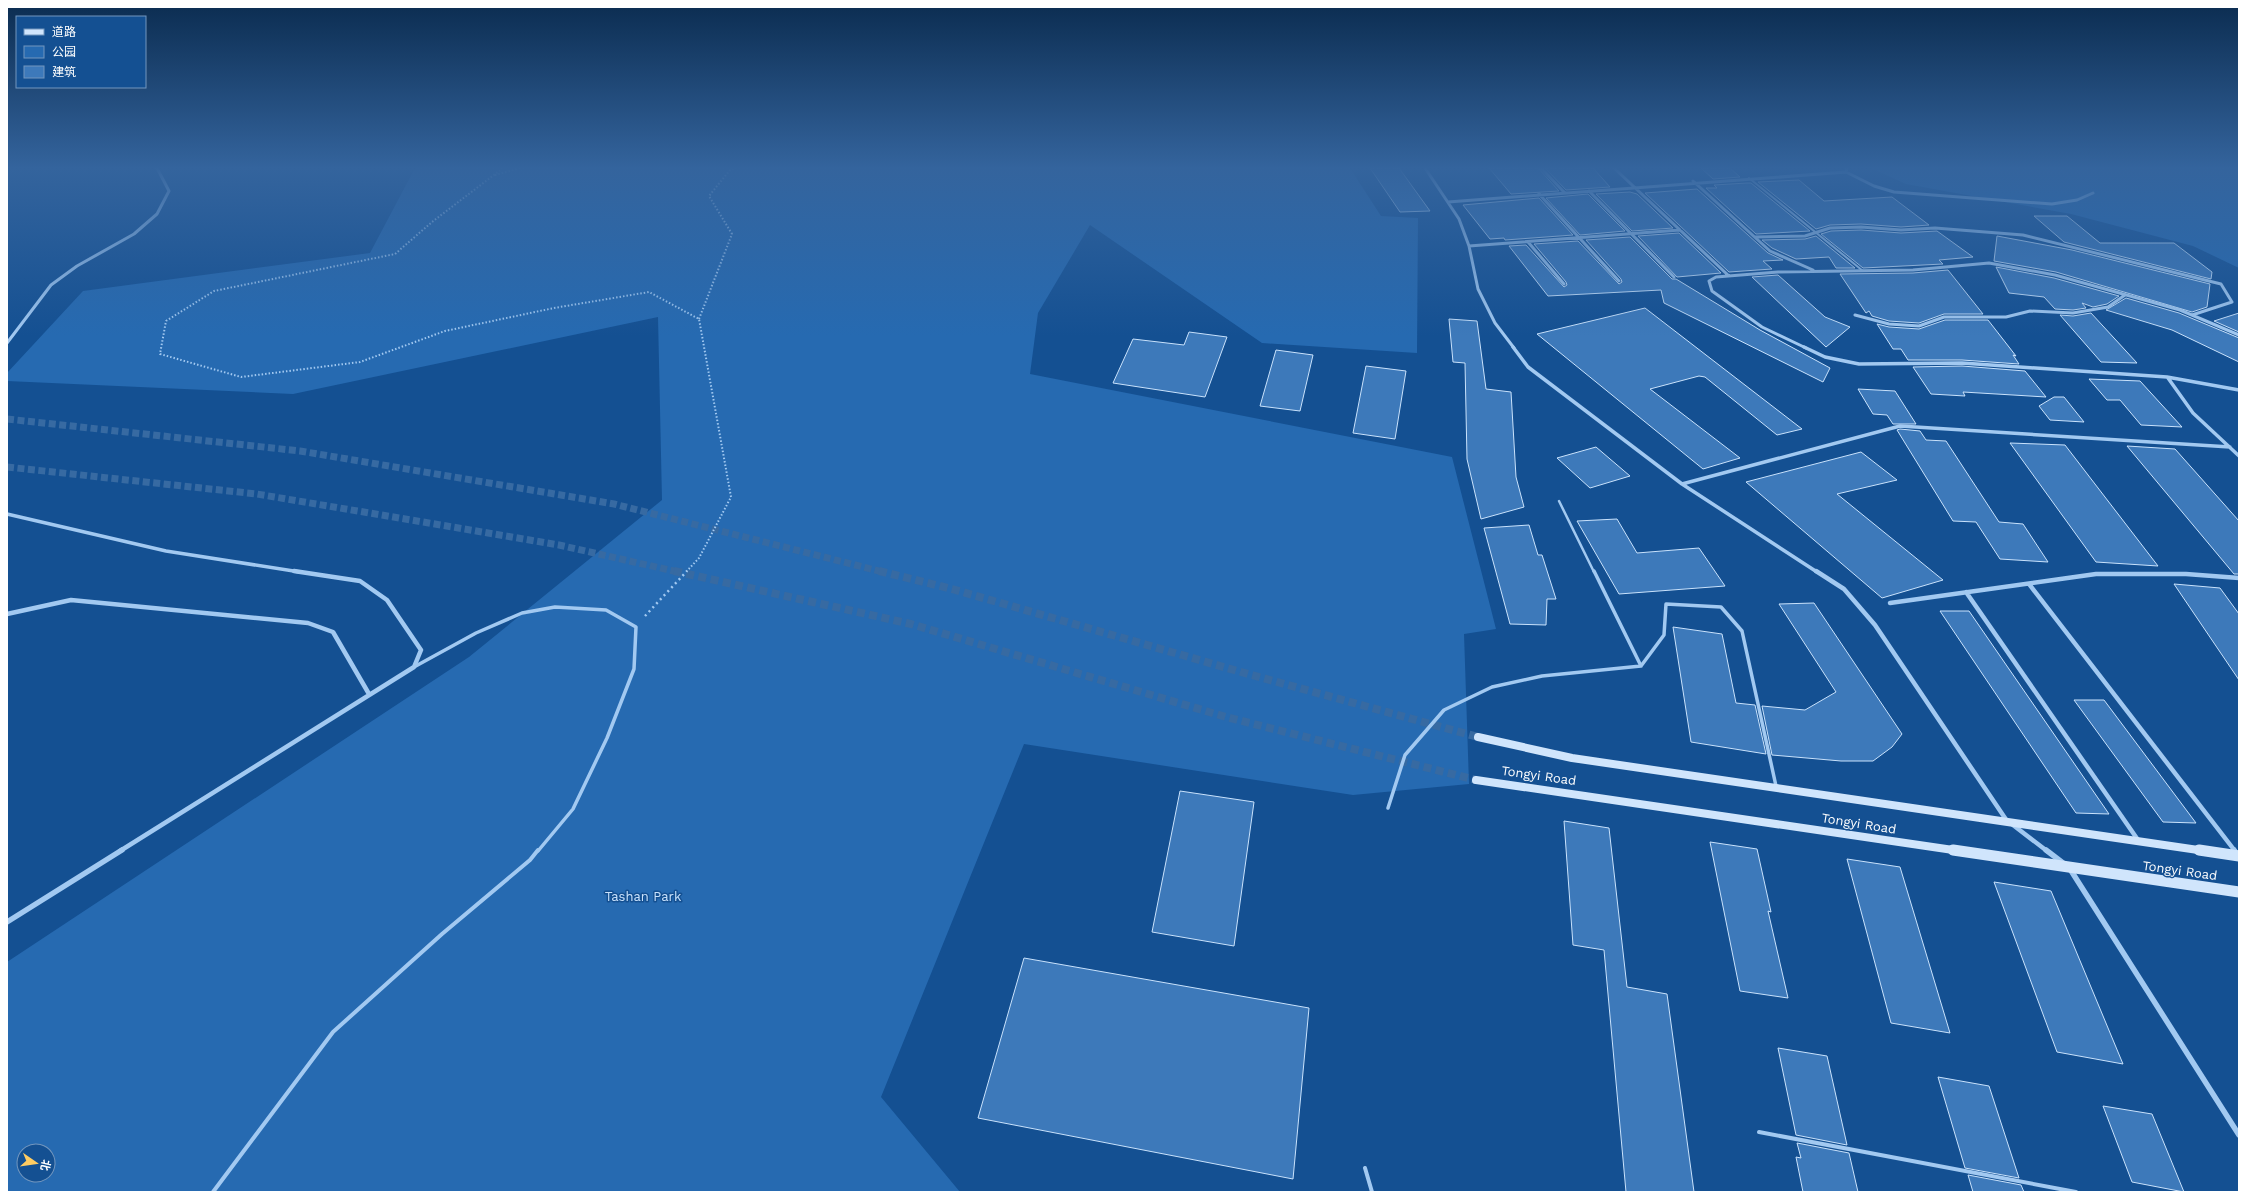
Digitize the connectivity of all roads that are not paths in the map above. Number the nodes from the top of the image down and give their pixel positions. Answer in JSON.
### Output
{"nodes":[{"id":1,"x":146,"y":224,"type":"edge"},
{"id":2,"x":1461,"y":224,"type":"edge"},
{"id":3,"x":1566,"y":224,"type":"edge"},
{"id":4,"x":1621,"y":224,"type":"edge"},
{"id":5,"x":1673,"y":224,"type":"edge"},
{"id":6,"x":1740,"y":224,"type":"edge"},
{"id":7,"x":1806,"y":224,"type":"edge"},
{"id":8,"x":1680,"y":230,"type":"junction"},
{"id":9,"x":1817,"y":233,"type":"junction"},
{"id":10,"x":1631,"y":234,"type":"junction"},
{"id":11,"x":1755,"y":237,"type":"junction"},
{"id":12,"x":1579,"y":238,"type":"junction"},
{"id":13,"x":1528,"y":242,"type":"junction"},
{"id":14,"x":1469,"y":246,"type":"junction"},
{"id":15,"x":1863,"y":270,"type":"junction"},
{"id":16,"x":1816,"y":271,"type":"junction"},
{"id":17,"x":1729,"y":276,"type":"junction"},
{"id":18,"x":1674,"y":277,"type":"dead end"},
{"id":19,"x":1619,"y":281,"type":"dead end"},
{"id":20,"x":1564,"y":284,"type":"dead end"},
{"id":21,"x":2125,"y":295,"type":"junction"},
{"id":22,"x":1856,"y":315,"type":"dead end"},
{"id":23,"x":2191,"y":315,"type":"junction"},
{"id":24,"x":2239,"y":335,"type":"edge"},
{"id":25,"x":7,"y":343,"type":"edge"},
{"id":26,"x":2167,"y":377,"type":"junction"},
{"id":27,"x":2239,"y":390,"type":"edge"},
{"id":28,"x":2230,"y":447,"type":"junction"},
{"id":29,"x":2239,"y":456,"type":"edge"},
{"id":30,"x":1682,"y":484,"type":"junction"},
{"id":31,"x":1560,"y":501,"type":"dead end"},
{"id":32,"x":7,"y":514,"type":"edge"},
{"id":33,"x":2239,"y":578,"type":"edge"},
{"id":34,"x":2029,"y":584,"type":"junction"},
{"id":35,"x":1966,"y":592,"type":"junction"},
{"id":36,"x":1890,"y":603,"type":"dead end"},
{"id":37,"x":7,"y":614,"type":"edge"},
{"id":38,"x":1641,"y":666,"type":"junction"},
{"id":39,"x":414,"y":667,"type":"junction"},
{"id":40,"x":369,"y":694,"type":"junction"},
{"id":41,"x":1478,"y":737,"type":"tunnel mouth"},
{"id":42,"x":1476,"y":780,"type":"tunnel mouth"},
{"id":43,"x":1776,"y":788,"type":"junction"},
{"id":44,"x":1388,"y":808,"type":"dead end"},
{"id":45,"x":2008,"y":821,"type":"junction"},
{"id":46,"x":2139,"y":842,"type":"junction"},
{"id":47,"x":2239,"y":856,"type":"edge"},
{"id":48,"x":2069,"y":867,"type":"junction"},
{"id":49,"x":2239,"y":892,"type":"edge"},
{"id":50,"x":7,"y":922,"type":"edge"},
{"id":51,"x":1759,"y":1132,"type":"dead end"},
{"id":52,"x":2239,"y":1135,"type":"edge"},
{"id":53,"x":1365,"y":1168,"type":"dead end"},
{"id":54,"x":213,"y":1192,"type":"edge"},
{"id":55,"x":1372,"y":1192,"type":"edge"},
{"id":56,"x":2076,"y":1192,"type":"edge"}],
"edges":[{"from":1,"to":25,"type":"street"},
{"from":2,"to":14,"type":"street"},
{"from":3,"to":12,"type":"street"},
{"from":4,"to":10,"type":"street"},
{"from":5,"to":8,"type":"street"},
{"from":6,"to":11,"type":"street"},
{"from":7,"to":9,"type":"lane"},
{"from":8,"to":10,"type":"street"},
{"from":8,"to":17,"type":"street"},
{"from":9,"to":11,"type":"street"},
{"from":9,"to":15,"type":"lane"},
{"from":9,"to":23,"type":"street"},
{"from":10,"to":12,"type":"street"},
{"from":10,"to":18,"type":"street"},
{"from":11,"to":16,"type":"street"},
{"from":12,"to":13,"type":"street"},
{"from":12,"to":19,"type":"street"},
{"from":13,"to":14,"type":"street"},
{"from":13,"to":20,"type":"street"},
{"from":14,"to":30,"type":"street"},
{"from":15,"to":16,"type":"street"},
{"from":15,"to":21,"type":"street"},
{"from":16,"to":17,"type":"street"},
{"from":17,"to":26,"type":"street"},
{"from":21,"to":22,"type":"street"},
{"from":21,"to":23,"type":"street"},
{"from":23,"to":24,"type":"street"},
{"from":26,"to":27,"type":"street"},
{"from":26,"to":28,"type":"street"},
{"from":28,"to":29,"type":"street"},
{"from":28,"to":30,"type":"street"},
{"from":30,"to":45,"type":"street"},
{"from":31,"to":38,"type":"lane"},
{"from":32,"to":39,"type":"street"},
{"from":33,"to":34,"type":"street"},
{"from":34,"to":35,"type":"street"},
{"from":34,"to":47,"type":"street"},
{"from":35,"to":36,"type":"street"},
{"from":35,"to":46,"type":"street"},
{"from":37,"to":40,"type":"street"},
{"from":38,"to":43,"type":"lane"},
{"from":38,"to":44,"type":"lane"},
{"from":39,"to":40,"type":"street"},
{"from":39,"to":54,"type":"lane"},
{"from":40,"to":50,"type":"street"},
{"from":41,"to":43,"type":"main road","name":"Tongyi Road"},
{"from":42,"to":48,"type":"main road","name":"Tongyi Road"},
{"from":43,"to":45,"type":"main road","name":"Tongyi Road"},
{"from":45,"to":46,"type":"main road","name":"Tongyi Road"},
{"from":45,"to":48,"type":"street"},
{"from":46,"to":47,"type":"main road","name":"Tongyi Road"},
{"from":48,"to":49,"type":"main road","name":"Tongyi Road"},
{"from":48,"to":52,"type":"street"},
{"from":51,"to":56,"type":"lane"},
{"from":53,"to":55,"type":"lane"}]}
